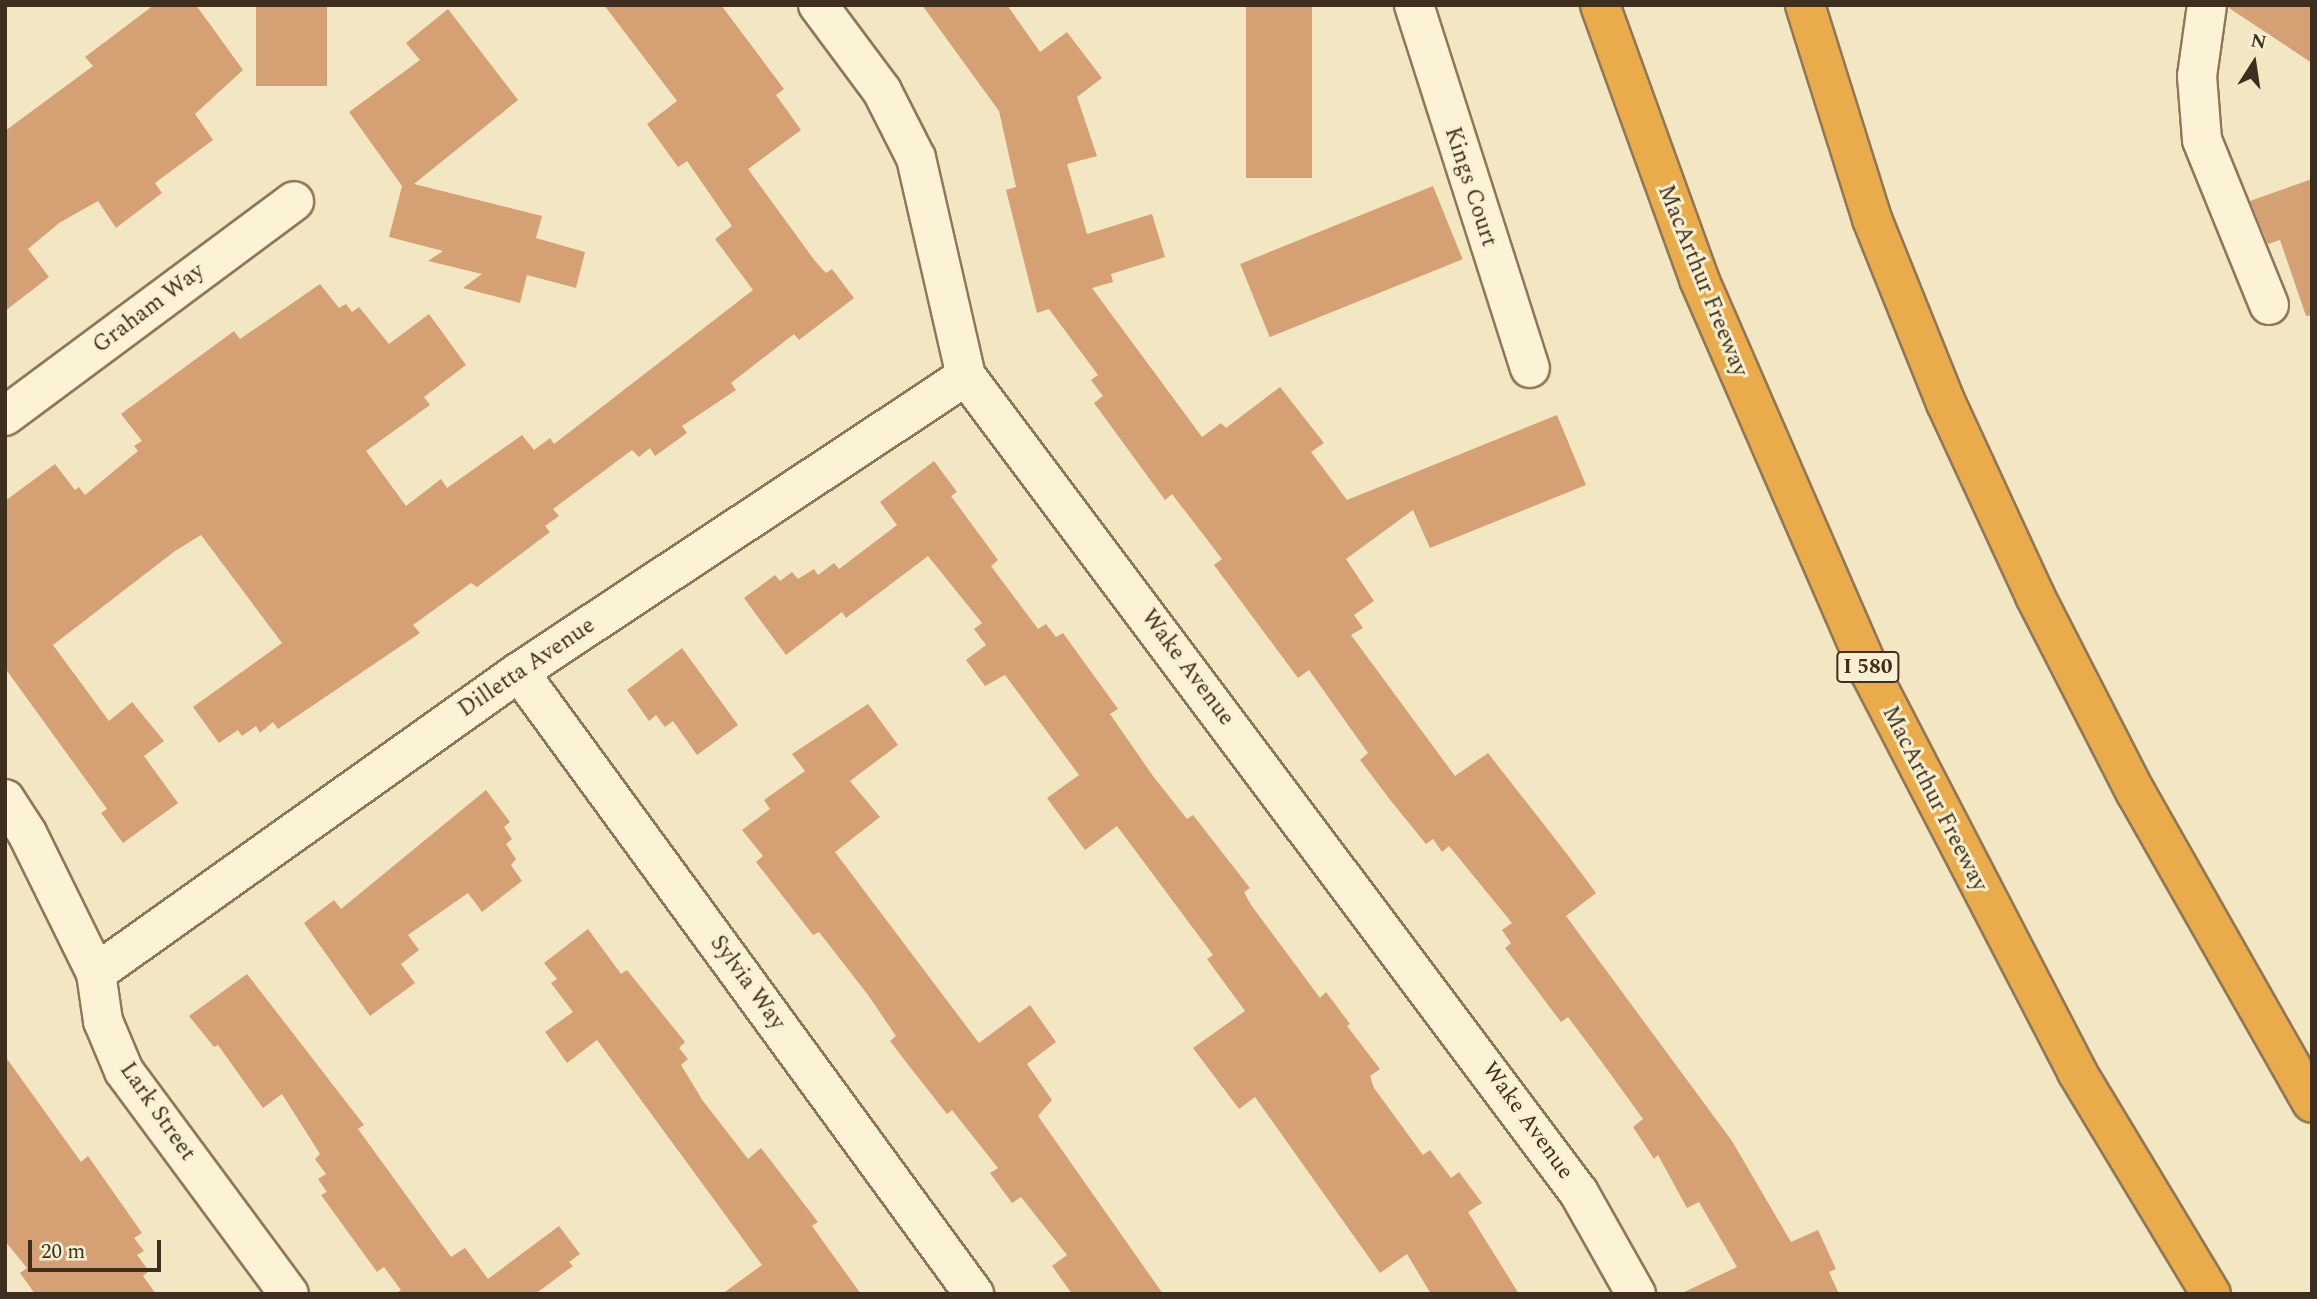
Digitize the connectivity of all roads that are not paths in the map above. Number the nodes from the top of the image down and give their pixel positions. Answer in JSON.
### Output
{"nodes":[{"id":1,"x":818,"y":5,"type":"edge"},
{"id":2,"x":1414,"y":5,"type":"edge"},
{"id":3,"x":1600,"y":5,"type":"edge"},
{"id":4,"x":1805,"y":5,"type":"edge"},
{"id":5,"x":2207,"y":5,"type":"edge"},
{"id":6,"x":294,"y":201,"type":"dead end"},
{"id":7,"x":2269,"y":305,"type":"dead end"},
{"id":8,"x":1530,"y":368,"type":"dead end"},
{"id":9,"x":966,"y":376,"type":"junction"},
{"id":10,"x":5,"y":416,"type":"edge"},
{"id":11,"x":519,"y":672,"type":"junction"},
{"id":12,"x":5,"y":799,"type":"edge"},
{"id":13,"x":96,"y":973,"type":"junction"},
{"id":14,"x":2312,"y":1103,"type":"edge"},
{"id":15,"x":289,"y":1294,"type":"edge"},
{"id":16,"x":974,"y":1294,"type":"edge"},
{"id":17,"x":1636,"y":1294,"type":"edge"},
{"id":18,"x":2211,"y":1294,"type":"edge"}],
"edges":[{"from":1,"to":9,"type":"street","name":"Wake Avenue"},
{"from":2,"to":8,"type":"street","name":"Kings Court"},
{"from":3,"to":18,"type":"highway","name":"MacArthur Freeway","number":"I 580"},
{"from":4,"to":14,"type":"highway"},
{"from":5,"to":7,"type":"street"},
{"from":6,"to":10,"type":"street","name":"Graham Way"},
{"from":9,"to":11,"type":"street","name":"Dilletta Avenue"},
{"from":9,"to":17,"type":"street","name":"Wake Avenue"},
{"from":11,"to":13,"type":"street","name":"Dilletta Avenue"},
{"from":11,"to":16,"type":"street","name":"Sylvia Way"},
{"from":12,"to":13,"type":"street","name":"Lark Street"},
{"from":13,"to":15,"type":"street","name":"Lark Street"}]}
